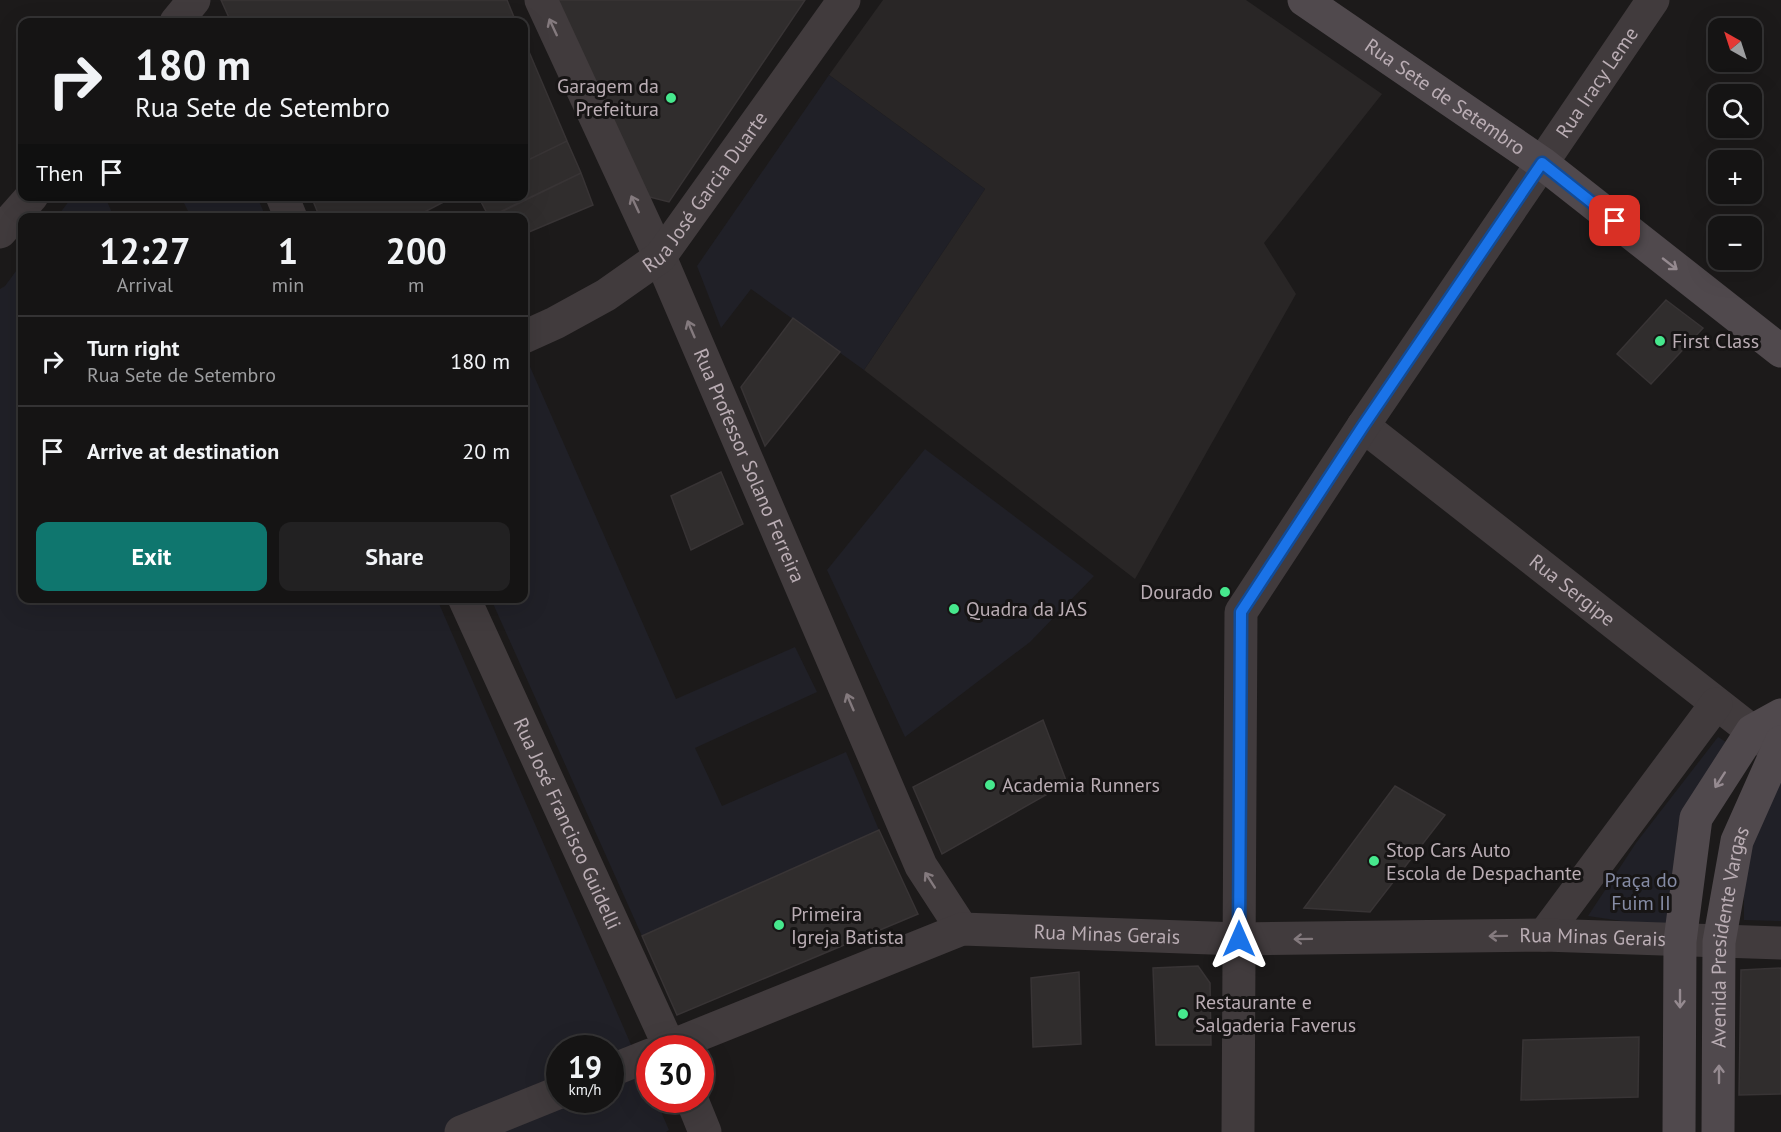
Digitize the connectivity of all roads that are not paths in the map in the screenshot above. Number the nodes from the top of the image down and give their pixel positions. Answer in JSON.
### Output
{"nodes":[{"id":1,"x":194,"y":0,"type":"edge"},
{"id":2,"x":540,"y":0,"type":"edge"},
{"id":3,"x":844,"y":0,"type":"edge"},
{"id":4,"x":1304,"y":0,"type":"edge"},
{"id":5,"x":1653,"y":0,"type":"edge"},
{"id":6,"x":179,"y":18,"type":"edge"},
{"id":7,"x":201,"y":18,"type":"edge"},
{"id":8,"x":1542,"y":163,"type":"junction"},
{"id":9,"x":28,"y":201,"type":"edge"},
{"id":10,"x":0,"y":232,"type":"edge"},
{"id":11,"x":660,"y":257,"type":"junction"},
{"id":12,"x":528,"y":335,"type":"edge"},
{"id":13,"x":1781,"y":351,"type":"edge"},
{"id":14,"x":1363,"y":426,"type":"junction"},
{"id":15,"x":466,"y":603,"type":"edge"},
{"id":16,"x":1716,"y":704,"type":"junction"},
{"id":17,"x":1781,"y":715,"type":"edge"},
{"id":18,"x":1773,"y":744,"type":"edge"},
{"id":19,"x":962,"y":928,"type":"junction"},
{"id":20,"x":1544,"y":935,"type":"junction"},
{"id":21,"x":1239,"y":939,"type":"junction"},
{"id":22,"x":1680,"y":941,"type":"junction"},
{"id":23,"x":1719,"y":942,"type":"junction"},
{"id":24,"x":1781,"y":943,"type":"edge"},
{"id":25,"x":657,"y":1035,"type":"edge"},
{"id":26,"x":701,"y":1035,"type":"edge"},
{"id":27,"x":546,"y":1098,"type":"edge"},
{"id":28,"x":697,"y":1113,"type":"edge"},
{"id":29,"x":461,"y":1132,"type":"edge"},
{"id":30,"x":705,"y":1132,"type":"edge"},
{"id":31,"x":1238,"y":1132,"type":"edge"},
{"id":32,"x":1679,"y":1132,"type":"edge"},
{"id":33,"x":1718,"y":1132,"type":"edge"}],
"edges":[{"from":1,"to":6,"type":"street"},
{"from":1,"to":7,"type":"street"},
{"from":11,"to":2,"type":"street","name":"Rua Professor Solano Ferreira","one_way":true},
{"from":3,"to":11,"type":"street","name":"Rua José Garcia Duarte"},
{"from":4,"to":8,"type":"main road","name":"Rua Sete de Setembro"},
{"from":5,"to":8,"type":"street","name":"Rua Iracy Leme"},
{"from":8,"to":13,"type":"main road","name":"Rua Sete de Setembro","one_way":true},
{"from":8,"to":14,"type":"street","name":"Rua Iracy Leme"},
{"from":9,"to":10,"type":"street"},
{"from":11,"to":12,"type":"street","name":"Rua José Garcia Duarte"},
{"from":19,"to":11,"type":"street","name":"Rua Professor Solano Ferreira","one_way":true},
{"from":14,"to":16,"type":"street","name":"Rua Sergipe"},
{"from":14,"to":21,"type":"street","name":"Rua Iracy Leme"},
{"from":15,"to":25,"type":"street","name":"Rua José Francisco Guidelli"},
{"from":16,"to":18,"type":"street","name":"Rua Sergipe"},
{"from":16,"to":20,"type":"street"},
{"from":17,"to":18,"type":"main road"},
{"from":18,"to":22,"type":"main road","name":"Avenida Presidente Vargas","one_way":true},
{"from":18,"to":23,"type":"main road","name":"Avenida Presidente Vargas"},
{"from":19,"to":21,"type":"street","name":"Rua Minas Gerais"},
{"from":19,"to":26,"type":"street","name":"Rua Minas Gerais"},
{"from":20,"to":21,"type":"street","name":"Rua Minas Gerais","one_way":true},
{"from":20,"to":22,"type":"street","name":"Rua Minas Gerais"},
{"from":21,"to":31,"type":"street","name":"Rua Iracy Leme"},
{"from":22,"to":23,"type":"street","name":"Rua Minas Gerais"},
{"from":22,"to":32,"type":"main road","name":"Avenida Presidente Vargas","one_way":true},
{"from":23,"to":24,"type":"street","name":"Rua Minas Gerais"},
{"from":33,"to":23,"type":"main road","name":"Avenida Presidente Vargas","one_way":true},
{"from":27,"to":29,"type":"street"},
{"from":28,"to":30,"type":"street"}]}
